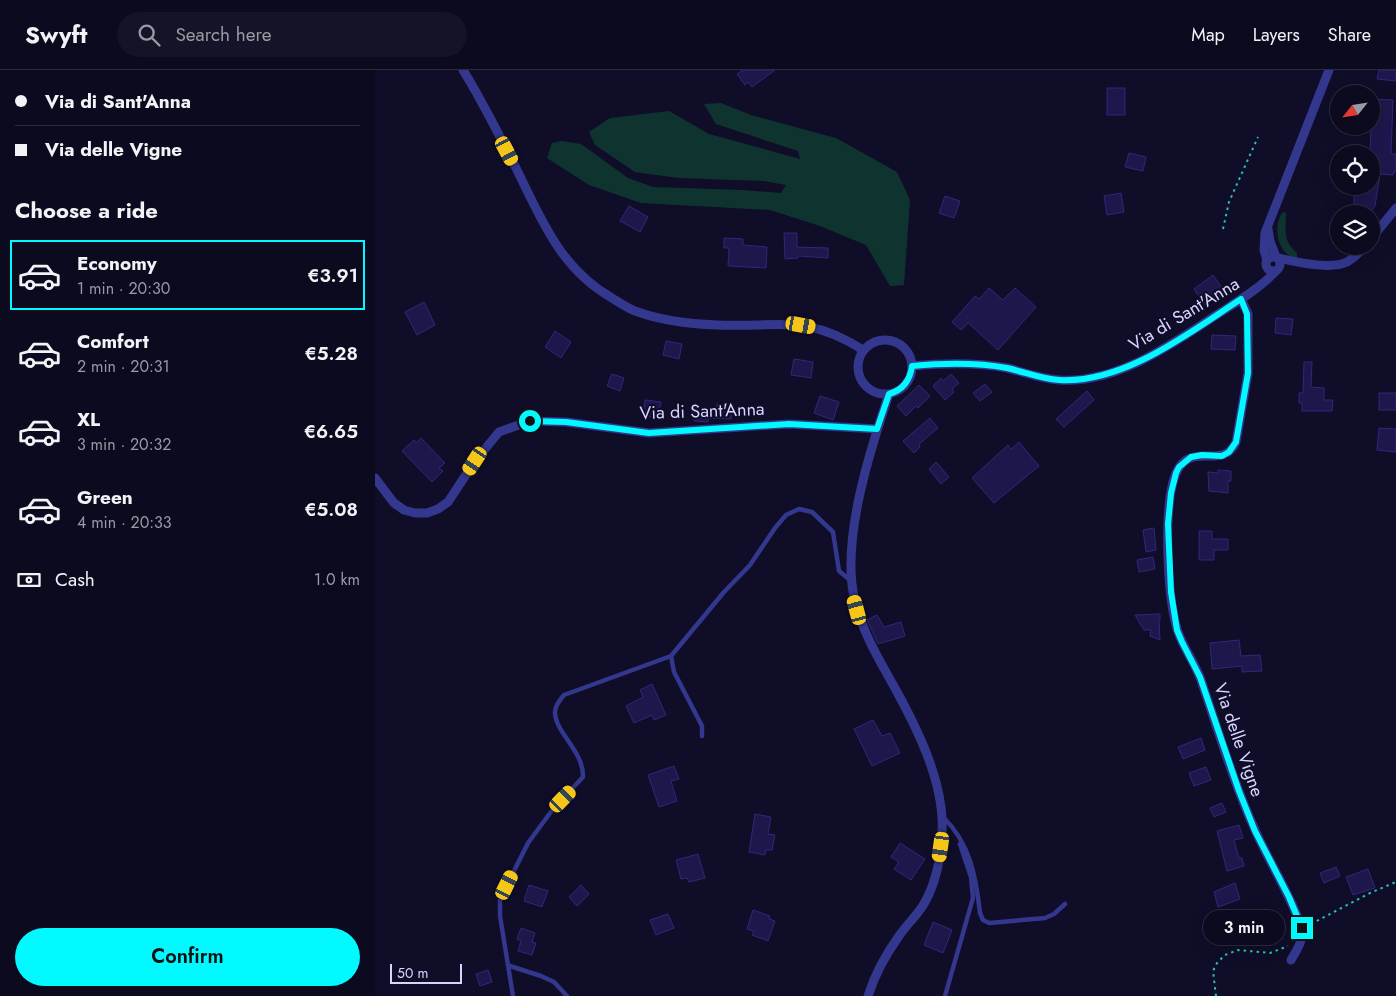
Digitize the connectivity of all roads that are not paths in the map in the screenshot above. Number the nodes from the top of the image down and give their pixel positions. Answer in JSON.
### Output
{"nodes":[{"id":1,"x":463,"y":70,"type":"edge"},
{"id":2,"x":1329,"y":70,"type":"edge"},
{"id":3,"x":1396,"y":208,"type":"edge"},
{"id":4,"x":1380,"y":228,"type":"edge"},
{"id":5,"x":1356,"y":255,"type":"edge"},
{"id":6,"x":1274,"y":264,"type":"junction"},
{"id":7,"x":1241,"y":299,"type":"junction"},
{"id":8,"x":863,"y":350,"type":"junction"},
{"id":9,"x":912,"y":366,"type":"junction"},
{"id":10,"x":889,"y":394,"type":"junction"},
{"id":11,"x":877,"y":429,"type":"junction"},
{"id":12,"x":375,"y":478,"type":"edge"},
{"id":13,"x":851,"y":580,"type":"junction"},
{"id":14,"x":671,"y":656,"type":"junction"},
{"id":15,"x":702,"y":736,"type":"dead end"},
{"id":16,"x":942,"y":816,"type":"junction"},
{"id":17,"x":957,"y":833,"type":"junction"},
{"id":18,"x":1065,"y":904,"type":"dead end"},
{"id":19,"x":1291,"y":960,"type":"dead end"},
{"id":20,"x":509,"y":966,"type":"junction"},
{"id":21,"x":513,"y":996,"type":"edge"},
{"id":22,"x":567,"y":996,"type":"edge"},
{"id":23,"x":868,"y":996,"type":"edge"},
{"id":24,"x":945,"y":996,"type":"edge"}],
"edges":[{"from":1,"to":8,"type":"street"},
{"from":2,"to":6,"type":"street"},
{"from":3,"to":4,"type":"street"},
{"from":5,"to":6,"type":"street"},
{"from":6,"to":7,"type":"street","name":"Via di Sant'Anna"},
{"from":7,"to":9,"type":"street","name":"Via di Sant'Anna"},
{"from":7,"to":19,"type":"street","name":"Via delle Vigne"},
{"from":8,"to":9,"type":"street"},
{"from":8,"to":10,"type":"street"},
{"from":9,"to":10,"type":"street"},
{"from":10,"to":11,"type":"street"},
{"from":11,"to":12,"type":"street","name":"Via di Sant'Anna"},
{"from":11,"to":13,"type":"street"},
{"from":13,"to":14,"type":"lane"},
{"from":13,"to":16,"type":"street"},
{"from":14,"to":15,"type":"lane"},
{"from":14,"to":20,"type":"lane"},
{"from":16,"to":17,"type":"lane"},
{"from":16,"to":23,"type":"street"},
{"from":17,"to":18,"type":"lane"},
{"from":17,"to":24,"type":"lane"},
{"from":20,"to":21,"type":"lane"},
{"from":20,"to":22,"type":"lane"}]}
